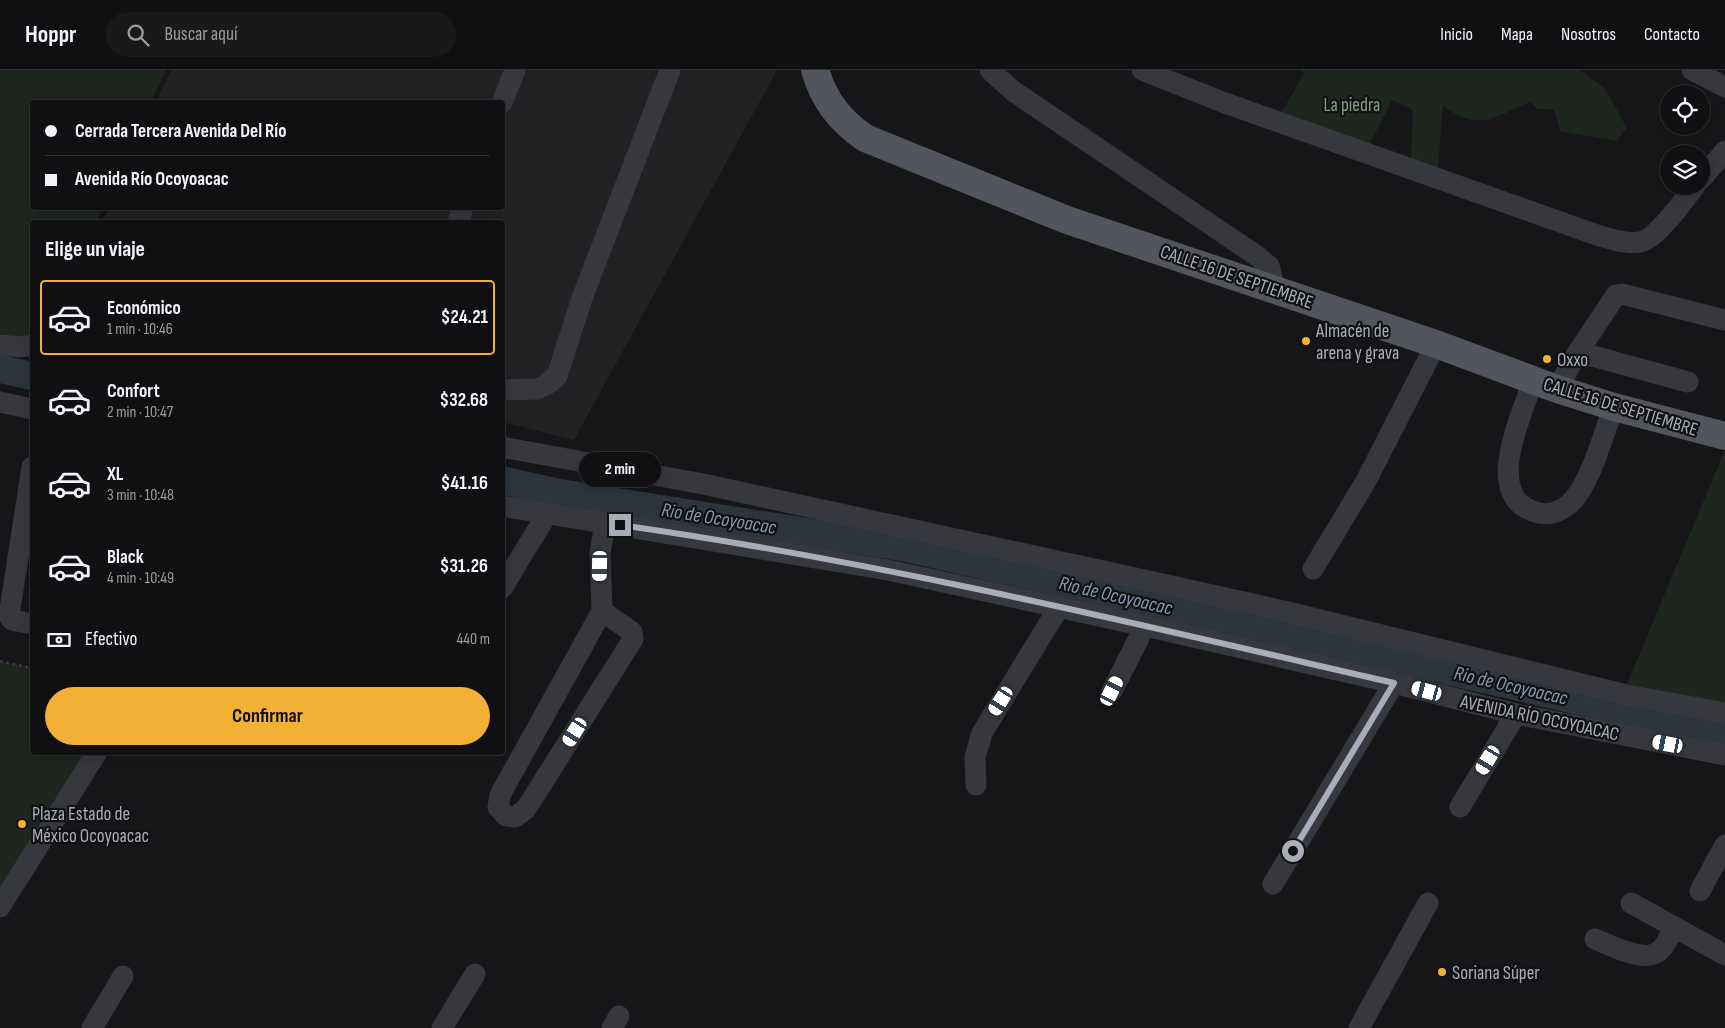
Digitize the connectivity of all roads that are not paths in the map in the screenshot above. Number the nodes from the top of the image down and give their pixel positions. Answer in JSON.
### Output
{"nodes":[{"id":1,"x":515,"y":70,"type":"edge"},
{"id":2,"x":670,"y":70,"type":"edge"},
{"id":3,"x":815,"y":70,"type":"edge"},
{"id":4,"x":990,"y":70,"type":"edge"},
{"id":5,"x":1142,"y":70,"type":"edge"},
{"id":6,"x":1692,"y":70,"type":"edge"},
{"id":7,"x":1725,"y":86,"type":"edge"},
{"id":8,"x":503,"y":100,"type":"edge"},
{"id":9,"x":1725,"y":151,"type":"edge"},
{"id":10,"x":1710,"y":168,"type":"edge"},
{"id":11,"x":1687,"y":195,"type":"edge"},
{"id":12,"x":1275,"y":289,"type":"junction"},
{"id":13,"x":1725,"y":320,"type":"edge"},
{"id":14,"x":1436,"y":344,"type":"junction"},
{"id":15,"x":0,"y":345,"type":"edge"},
{"id":16,"x":30,"y":345,"type":"edge"},
{"id":17,"x":1578,"y":352,"type":"junction"},
{"id":18,"x":1688,"y":382,"type":"dead end"},
{"id":19,"x":1545,"y":384,"type":"junction"},
{"id":20,"x":505,"y":390,"type":"edge"},
{"id":21,"x":0,"y":402,"type":"edge"},
{"id":22,"x":1614,"y":407,"type":"junction"},
{"id":23,"x":30,"y":409,"type":"edge"},
{"id":24,"x":1725,"y":436,"type":"edge"},
{"id":25,"x":505,"y":448,"type":"edge"},
{"id":26,"x":30,"y":480,"type":"edge"},
{"id":27,"x":505,"y":507,"type":"edge"},
{"id":28,"x":547,"y":514,"type":"junction"},
{"id":29,"x":605,"y":523,"type":"junction"},
{"id":30,"x":1314,"y":569,"type":"dead end"},
{"id":31,"x":505,"y":583,"type":"edge"},
{"id":32,"x":1059,"y":607,"type":"junction"},
{"id":33,"x":602,"y":611,"type":"junction"},
{"id":34,"x":30,"y":624,"type":"edge"},
{"id":35,"x":1145,"y":626,"type":"junction"},
{"id":36,"x":1394,"y":683,"type":"junction"},
{"id":37,"x":1112,"y":691,"type":"dead end"},
{"id":38,"x":1725,"y":713,"type":"edge"},
{"id":39,"x":1516,"y":714,"type":"junction"},
{"id":40,"x":95,"y":755,"type":"edge"},
{"id":41,"x":1725,"y":755,"type":"edge"},
{"id":42,"x":976,"y":785,"type":"dead end"},
{"id":43,"x":1460,"y":807,"type":"dead end"},
{"id":44,"x":1725,"y":844,"type":"edge"},
{"id":45,"x":1273,"y":884,"type":"dead end"},
{"id":46,"x":1700,"y":891,"type":"dead end"},
{"id":47,"x":1428,"y":903,"type":"dead end"},
{"id":48,"x":1631,"y":903,"type":"dead end"},
{"id":49,"x":0,"y":907,"type":"edge"},
{"id":50,"x":1674,"y":928,"type":"junction"},
{"id":51,"x":1595,"y":938,"type":"dead end"},
{"id":52,"x":1725,"y":955,"type":"edge"},
{"id":53,"x":475,"y":974,"type":"dead end"},
{"id":54,"x":123,"y":976,"type":"dead end"},
{"id":55,"x":92,"y":1028,"type":"edge"},
{"id":56,"x":442,"y":1028,"type":"edge"},
{"id":57,"x":1359,"y":1028,"type":"edge"}],
"edges":[{"from":1,"to":8,"type":"street"},
{"from":2,"to":20,"type":"street"},
{"from":3,"to":12,"type":"main road","name":"CALLE 16 DE SEPTIEMBRE"},
{"from":4,"to":12,"type":"street"},
{"from":5,"to":11,"type":"street"},
{"from":6,"to":7,"type":"street"},
{"from":9,"to":10,"type":"street"},
{"from":12,"to":14,"type":"main road","name":"CALLE 16 DE SEPTIEMBRE"},
{"from":13,"to":17,"type":"street"},
{"from":14,"to":19,"type":"main road","name":"CALLE 16 DE SEPTIEMBRE"},
{"from":14,"to":30,"type":"street"},
{"from":15,"to":16,"type":"street"},
{"from":17,"to":18,"type":"street"},
{"from":17,"to":19,"type":"street"},
{"from":19,"to":22,"type":"main road","name":"CALLE 16 DE SEPTIEMBRE"},
{"from":19,"to":22,"type":"street"},
{"from":21,"to":23,"type":"street"},
{"from":22,"to":24,"type":"main road","name":"CALLE 16 DE SEPTIEMBRE"},
{"from":25,"to":38,"type":"street"},
{"from":26,"to":34,"type":"street"},
{"from":27,"to":28,"type":"street","name":"AVENIDA RÍO OCOYOACAC"},
{"from":28,"to":29,"type":"street","name":"AVENIDA RÍO OCOYOACAC"},
{"from":28,"to":31,"type":"street"},
{"from":29,"to":32,"type":"street","name":"AVENIDA RÍO OCOYOACAC"},
{"from":29,"to":33,"type":"street"},
{"from":32,"to":35,"type":"street","name":"AVENIDA RÍO OCOYOACAC"},
{"from":32,"to":42,"type":"street"},
{"from":33,"to":33,"type":"street"},
{"from":35,"to":36,"type":"street","name":"AVENIDA RÍO OCOYOACAC"},
{"from":35,"to":37,"type":"street"},
{"from":36,"to":39,"type":"street","name":"AVENIDA RÍO OCOYOACAC"},
{"from":36,"to":45,"type":"street"},
{"from":39,"to":41,"type":"street","name":"AVENIDA RÍO OCOYOACAC"},
{"from":39,"to":43,"type":"street"},
{"from":40,"to":49,"type":"street"},
{"from":44,"to":46,"type":"street"},
{"from":47,"to":57,"type":"street"},
{"from":48,"to":50,"type":"street"},
{"from":50,"to":51,"type":"street"},
{"from":50,"to":52,"type":"street"},
{"from":53,"to":56,"type":"street"},
{"from":54,"to":55,"type":"street"}]}
